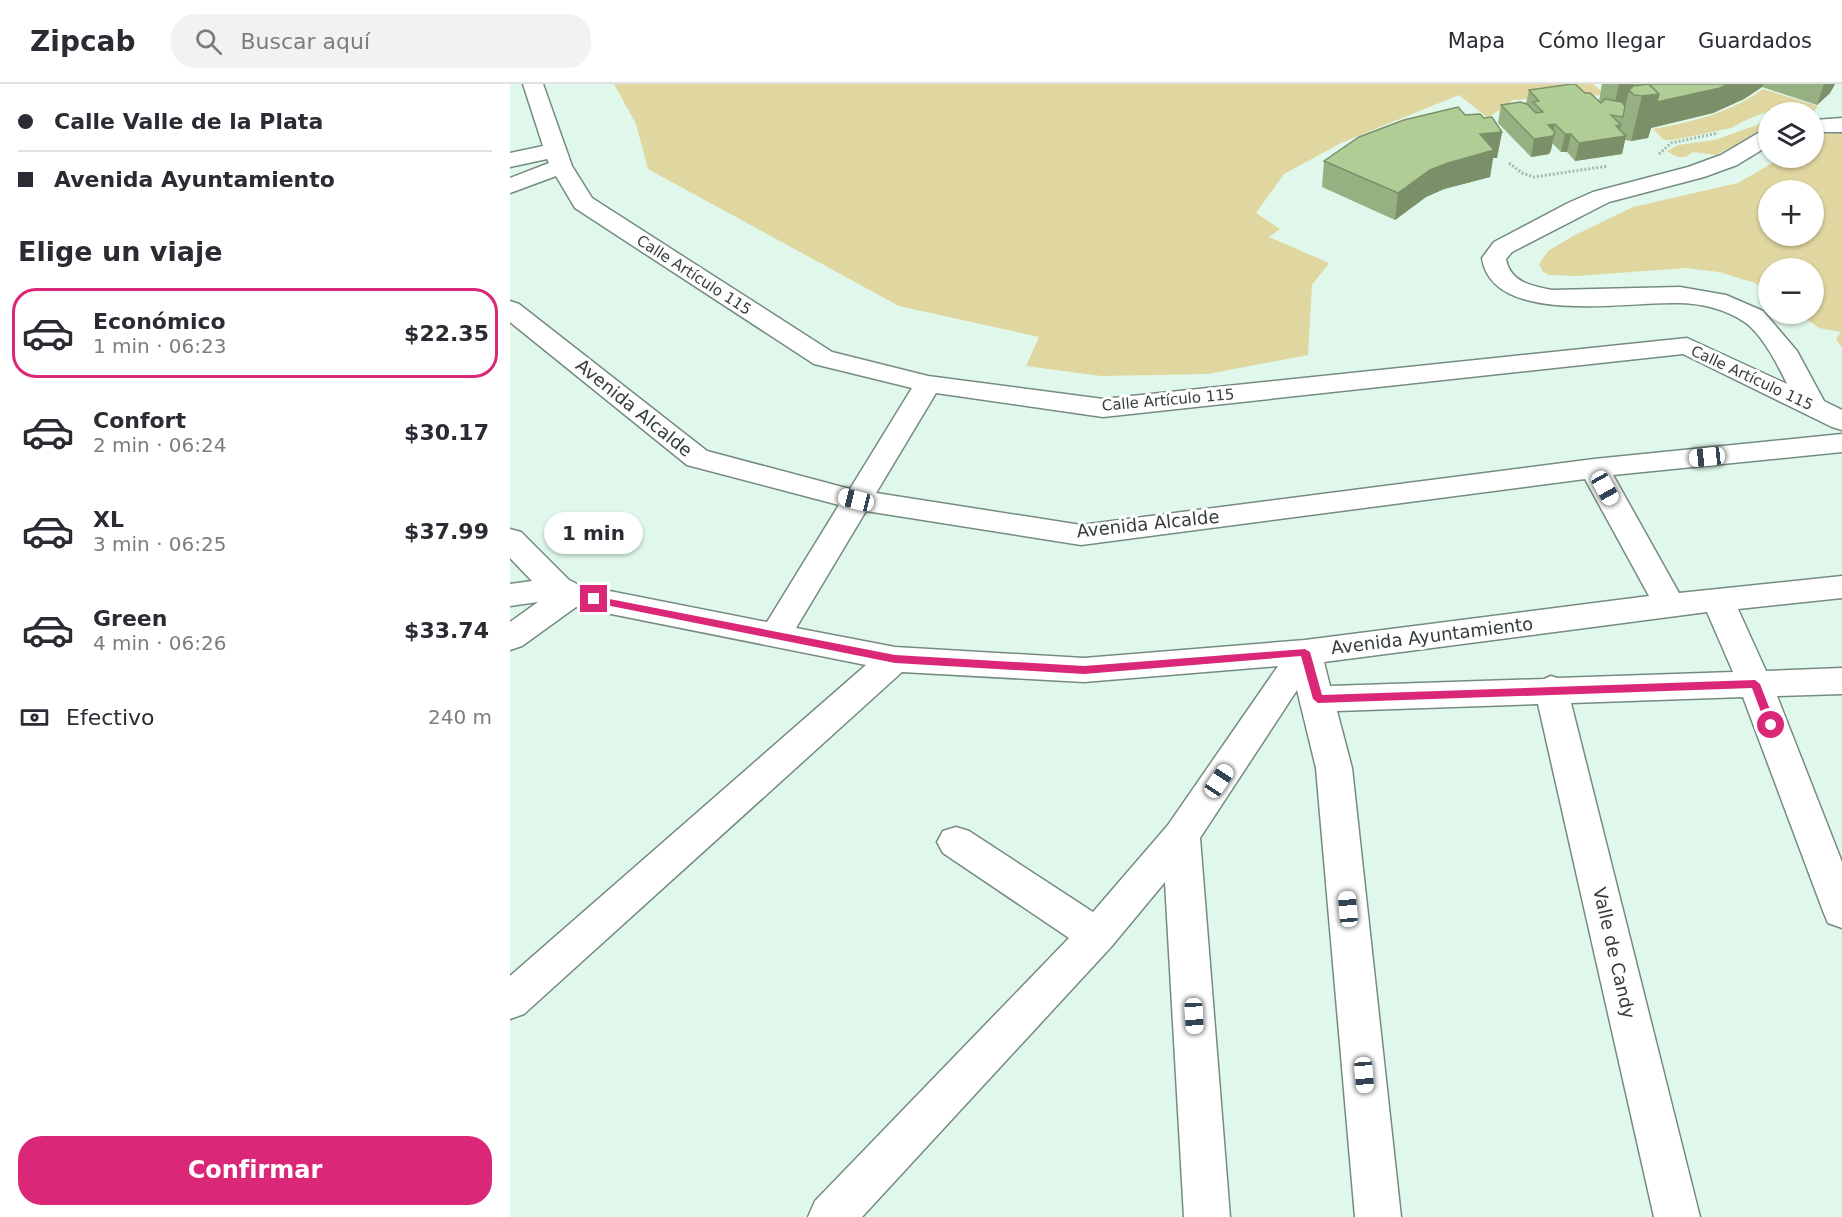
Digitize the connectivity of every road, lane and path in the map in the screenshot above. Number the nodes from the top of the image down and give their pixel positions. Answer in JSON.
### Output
{"nodes":[{"id":1,"x":529,"y":88,"type":"edge"},
{"id":2,"x":1842,"y":125,"type":"edge"},
{"id":3,"x":1824,"y":126,"type":"edge"},
{"id":4,"x":1721,"y":133,"type":"dead end"},
{"id":5,"x":1758,"y":143,"type":"edge"},
{"id":6,"x":559,"y":158,"type":"junction"},
{"id":7,"x":1652,"y":159,"type":"dead end"},
{"id":8,"x":510,"y":160,"type":"edge"},
{"id":9,"x":1509,"y":163,"type":"dead end"},
{"id":10,"x":1617,"y":165,"type":"dead end"},
{"id":11,"x":510,"y":186,"type":"edge"},
{"id":12,"x":510,"y":309,"type":"edge"},
{"id":13,"x":928,"y":384,"type":"junction"},
{"id":14,"x":1813,"y":407,"type":"junction"},
{"id":15,"x":1842,"y":421,"type":"edge"},
{"id":16,"x":1842,"y":443,"type":"edge"},
{"id":17,"x":1594,"y":468,"type":"junction"},
{"id":18,"x":856,"y":500,"type":"junction"},
{"id":19,"x":510,"y":539,"type":"edge"},
{"id":20,"x":1842,"y":586,"type":"edge"},
{"id":21,"x":564,"y":591,"type":"junction"},
{"id":22,"x":510,"y":595,"type":"edge"},
{"id":23,"x":1718,"y":600,"type":"junction"},
{"id":24,"x":1670,"y":605,"type":"junction"},
{"id":25,"x":776,"y":634,"type":"junction"},
{"id":26,"x":510,"y":638,"type":"edge"},
{"id":27,"x":1305,"y":652,"type":"junction"},
{"id":28,"x":895,"y":659,"type":"junction"},
{"id":29,"x":1842,"y":681,"type":"edge"},
{"id":30,"x":1755,"y":684,"type":"junction"},
{"id":31,"x":1551,"y":689,"type":"junction"},
{"id":32,"x":1318,"y":699,"type":"junction"},
{"id":33,"x":1181,"y":836,"type":"junction"},
{"id":34,"x":956,"y":842,"type":"dead end"},
{"id":35,"x":1842,"y":911,"type":"edge"},
{"id":36,"x":1097,"y":935,"type":"junction"},
{"id":37,"x":512,"y":997,"type":"edge"},
{"id":38,"x":831,"y":1217,"type":"edge"},
{"id":39,"x":1207,"y":1217,"type":"edge"},
{"id":40,"x":1378,"y":1217,"type":"edge"},
{"id":41,"x":1677,"y":1217,"type":"edge"}],
"edges":[{"from":1,"to":6,"type":"street","name":"Calle Artículo 115"},
{"from":2,"to":3,"type":"street"},
{"from":4,"to":7,"type":"path"},
{"from":5,"to":14,"type":"street"},
{"from":6,"to":8,"type":"street"},
{"from":6,"to":11,"type":"street"},
{"from":6,"to":13,"type":"street","name":"Calle Artículo 115"},
{"from":9,"to":10,"type":"path"},
{"from":12,"to":18,"type":"street","name":"Avenida Alcalde"},
{"from":13,"to":14,"type":"street","name":"Calle Artículo 115"},
{"from":13,"to":18,"type":"street"},
{"from":14,"to":15,"type":"street","name":"Calle Artículo 115"},
{"from":16,"to":17,"type":"street","name":"Avenida Alcalde"},
{"from":17,"to":18,"type":"street","name":"Avenida Alcalde"},
{"from":17,"to":24,"type":"street"},
{"from":18,"to":25,"type":"street"},
{"from":19,"to":21,"type":"street"},
{"from":20,"to":23,"type":"street","name":"Avenida Ayuntamiento"},
{"from":21,"to":22,"type":"street","name":"Avenida Ayuntamiento"},
{"from":21,"to":25,"type":"street","name":"Avenida Ayuntamiento"},
{"from":21,"to":26,"type":"street"},
{"from":23,"to":24,"type":"street","name":"Avenida Ayuntamiento"},
{"from":23,"to":30,"type":"street"},
{"from":24,"to":27,"type":"street","name":"Avenida Ayuntamiento"},
{"from":25,"to":28,"type":"street","name":"Avenida Ayuntamiento"},
{"from":27,"to":28,"type":"street","name":"Avenida Ayuntamiento"},
{"from":27,"to":32,"type":"street"},
{"from":27,"to":33,"type":"street"},
{"from":28,"to":37,"type":"street"},
{"from":29,"to":30,"type":"street"},
{"from":30,"to":31,"type":"street"},
{"from":30,"to":35,"type":"street"},
{"from":31,"to":32,"type":"street"},
{"from":31,"to":41,"type":"street","name":"Valle de Candy"},
{"from":32,"to":40,"type":"street"},
{"from":33,"to":36,"type":"street"},
{"from":33,"to":39,"type":"street"},
{"from":34,"to":36,"type":"street"},
{"from":36,"to":38,"type":"street"}]}
